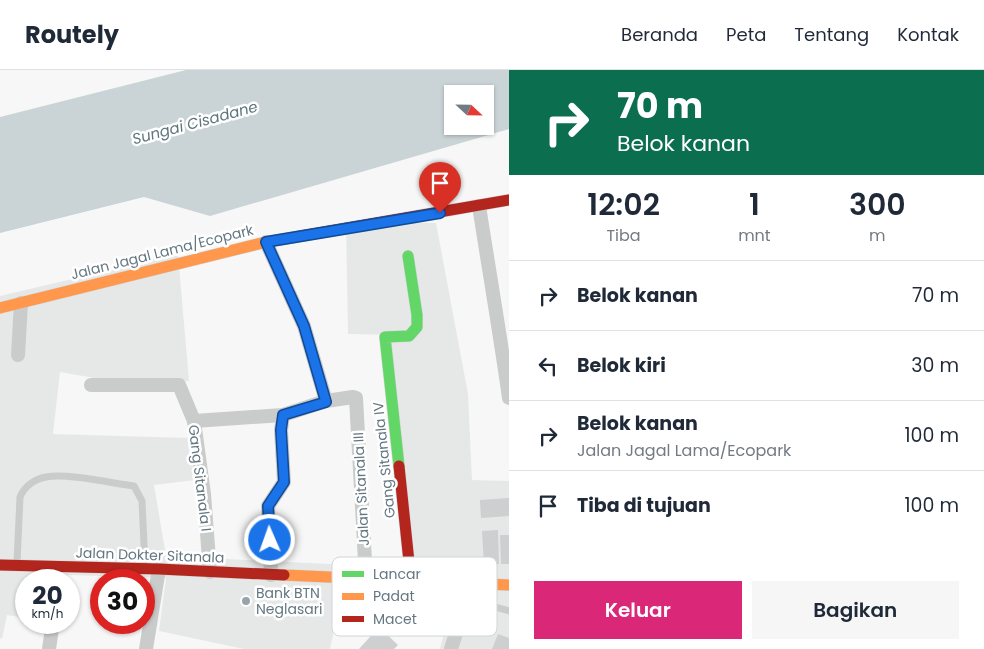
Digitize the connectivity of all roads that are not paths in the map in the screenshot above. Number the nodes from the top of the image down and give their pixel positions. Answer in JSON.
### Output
{"nodes":[{"id":1,"x":509,"y":200,"type":"edge"},
{"id":2,"x":479,"y":206,"type":"junction"},
{"id":3,"x":266,"y":242,"type":"junction"},
{"id":4,"x":408,"y":256,"type":"dead end"},
{"id":5,"x":21,"y":303,"type":"junction"},
{"id":6,"x":0,"y":308,"type":"edge"},
{"id":7,"x":503,"y":319,"type":"edge"},
{"id":8,"x":18,"y":355,"type":"dead end"},
{"id":9,"x":507,"y":361,"type":"edge"},
{"id":10,"x":91,"y":385,"type":"dead end"},
{"id":11,"x":509,"y":398,"type":"edge"},
{"id":12,"x":326,"y":402,"type":"junction"},
{"id":13,"x":283,"y":415,"type":"junction"},
{"id":14,"x":194,"y":421,"type":"junction"},
{"id":15,"x":365,"y":557,"type":"edge"},
{"id":16,"x":408,"y":557,"type":"edge"},
{"id":17,"x":0,"y":565,"type":"edge"},
{"id":18,"x":17,"y":565,"type":"junction"},
{"id":19,"x":39,"y":569,"type":"edge"},
{"id":20,"x":152,"y":569,"type":"edge"},
{"id":21,"x":155,"y":569,"type":"edge"},
{"id":22,"x":210,"y":572,"type":"junction"},
{"id":23,"x":271,"y":575,"type":"junction"},
{"id":24,"x":332,"y":578,"type":"edge"},
{"id":25,"x":51,"y":634,"type":"edge"},
{"id":26,"x":147,"y":634,"type":"edge"},
{"id":27,"x":454,"y":636,"type":"edge"},
{"id":28,"x":49,"y":649,"type":"edge"},
{"id":29,"x":146,"y":649,"type":"edge"},
{"id":30,"x":450,"y":649,"type":"edge"}],
"edges":[{"from":1,"to":2,"type":"street","name":"Jalan Jagal Lama/Ecopark"},
{"from":2,"to":3,"type":"street","name":"Jalan Jagal Lama/Ecopark"},
{"from":2,"to":7,"type":"street"},
{"from":3,"to":5,"type":"street","name":"Jalan Jagal Lama/Ecopark"},
{"from":3,"to":12,"type":"street"},
{"from":4,"to":16,"type":"street","name":"Gang Sitanala IV"},
{"from":5,"to":6,"type":"street","name":"Jalan Jagal Lama/Ecopark"},
{"from":5,"to":8,"type":"street"},
{"from":7,"to":9,"type":"street"},
{"from":9,"to":11,"type":"street"},
{"from":10,"to":14,"type":"street","name":"Gang Sitanala I"},
{"from":12,"to":13,"type":"street"},
{"from":12,"to":15,"type":"street","name":"Jalan Sitanala III"},
{"from":13,"to":14,"type":"street"},
{"from":13,"to":23,"type":"street"},
{"from":14,"to":22,"type":"street","name":"Gang Sitanala I"},
{"from":17,"to":18,"type":"street","name":"Jalan Dokter Sitanala"},
{"from":18,"to":19,"type":"street","name":"Jalan Dokter Sitanala"},
{"from":18,"to":20,"type":"lane"},
{"from":21,"to":22,"type":"street","name":"Jalan Dokter Sitanala"},
{"from":22,"to":23,"type":"street","name":"Jalan Dokter Sitanala"},
{"from":23,"to":24,"type":"street","name":"Jalan Dokter Sitanala"},
{"from":25,"to":28,"type":"street"},
{"from":26,"to":29,"type":"street"},
{"from":27,"to":30,"type":"street"}]}
